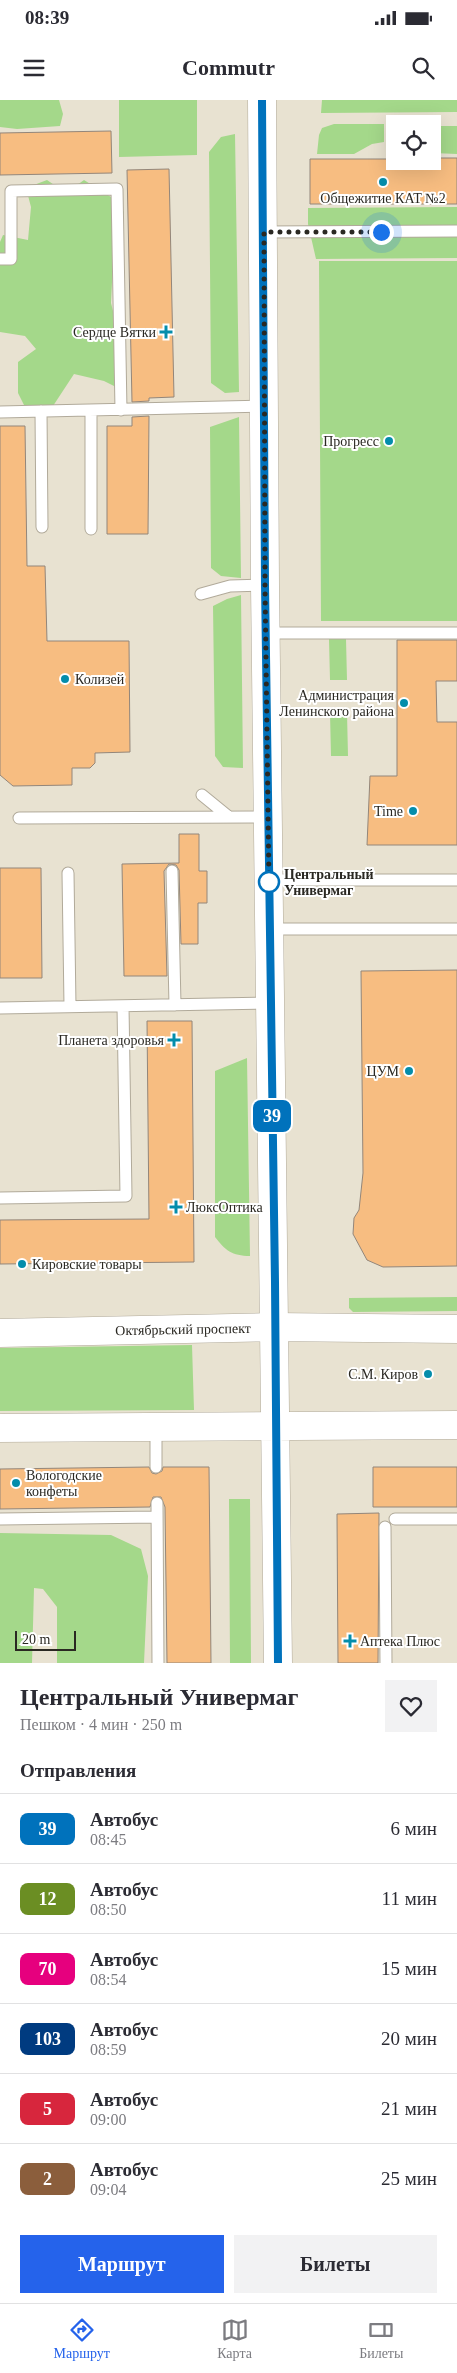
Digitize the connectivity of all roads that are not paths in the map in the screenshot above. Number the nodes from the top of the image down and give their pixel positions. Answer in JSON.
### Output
{"nodes":[{"id":1,"x":262,"y":100,"type":"edge"},
{"id":2,"x":6,"y":191,"type":"edge"},
{"id":3,"x":457,"y":231,"type":"edge"},
{"id":4,"x":264,"y":232,"type":"junction"},
{"id":5,"x":0,"y":259,"type":"edge"},
{"id":6,"x":264,"y":406,"type":"junction"},
{"id":7,"x":90,"y":410,"type":"junction"},
{"id":8,"x":121,"y":410,"type":"junction"},
{"id":9,"x":0,"y":412,"type":"edge"},
{"id":10,"x":41,"y":412,"type":"junction"},
{"id":11,"x":42,"y":527,"type":"dead end"},
{"id":12,"x":91,"y":529,"type":"dead end"},
{"id":13,"x":265,"y":585,"type":"junction"},
{"id":14,"x":201,"y":594,"type":"dead end"},
{"id":15,"x":265,"y":633,"type":"junction"},
{"id":16,"x":457,"y":633,"type":"edge"},
{"id":17,"x":202,"y":795,"type":"dead end"},
{"id":18,"x":229,"y":817,"type":"junction"},
{"id":19,"x":268,"y":817,"type":"junction"},
{"id":20,"x":19,"y":818,"type":"dead end"},
{"id":21,"x":172,"y":871,"type":"dead end"},
{"id":22,"x":68,"y":873,"type":"dead end"},
{"id":23,"x":268,"y":880,"type":"junction"},
{"id":24,"x":457,"y":880,"type":"edge"},
{"id":25,"x":457,"y":929,"type":"edge"},
{"id":26,"x":269,"y":930,"type":"junction"},
{"id":27,"x":270,"y":1003,"type":"junction"},
{"id":28,"x":175,"y":1005,"type":"junction"},
{"id":29,"x":70,"y":1006,"type":"junction"},
{"id":30,"x":123,"y":1006,"type":"junction"},
{"id":31,"x":0,"y":1008,"type":"edge"},
{"id":32,"x":0,"y":1198,"type":"edge"},
{"id":33,"x":274,"y":1328,"type":"junction"},
{"id":34,"x":457,"y":1329,"type":"edge"},
{"id":35,"x":0,"y":1333,"type":"edge"},
{"id":36,"x":457,"y":1424,"type":"edge"},
{"id":37,"x":275,"y":1425,"type":"junction"},
{"id":38,"x":156,"y":1427,"type":"junction"},
{"id":39,"x":0,"y":1428,"type":"edge"},
{"id":40,"x":156,"y":1467,"type":"dead end"},
{"id":41,"x":157,"y":1502,"type":"dead end"},
{"id":42,"x":157,"y":1517,"type":"junction"},
{"id":43,"x":0,"y":1519,"type":"edge"},
{"id":44,"x":395,"y":1519,"type":"dead end"},
{"id":45,"x":457,"y":1519,"type":"edge"},
{"id":46,"x":384,"y":1527,"type":"dead end"},
{"id":47,"x":158,"y":1663,"type":"edge"},
{"id":48,"x":278,"y":1663,"type":"edge"},
{"id":49,"x":386,"y":1663,"type":"edge"}],
"edges":[{"from":1,"to":4,"type":"main road"},
{"from":2,"to":5,"type":"lane"},
{"from":2,"to":8,"type":"lane"},
{"from":3,"to":4,"type":"lane"},
{"from":4,"to":6,"type":"main road"},
{"from":6,"to":8,"type":"lane"},
{"from":6,"to":13,"type":"main road"},
{"from":7,"to":8,"type":"lane"},
{"from":7,"to":10,"type":"lane"},
{"from":7,"to":12,"type":"lane"},
{"from":9,"to":10,"type":"lane"},
{"from":10,"to":11,"type":"lane"},
{"from":13,"to":14,"type":"lane"},
{"from":13,"to":15,"type":"main road"},
{"from":15,"to":16,"type":"lane"},
{"from":15,"to":19,"type":"main road"},
{"from":17,"to":18,"type":"lane"},
{"from":18,"to":19,"type":"lane"},
{"from":18,"to":20,"type":"lane"},
{"from":19,"to":23,"type":"main road"},
{"from":21,"to":28,"type":"lane"},
{"from":22,"to":29,"type":"lane"},
{"from":23,"to":24,"type":"lane"},
{"from":23,"to":26,"type":"main road"},
{"from":25,"to":26,"type":"lane"},
{"from":26,"to":27,"type":"main road"},
{"from":27,"to":28,"type":"lane"},
{"from":27,"to":33,"type":"main road"},
{"from":28,"to":30,"type":"lane"},
{"from":29,"to":30,"type":"lane"},
{"from":29,"to":31,"type":"lane"},
{"from":30,"to":32,"type":"lane"},
{"from":33,"to":34,"type":"main road","name":"Октябрьский проспект"},
{"from":33,"to":35,"type":"main road","name":"Октябрьский проспект"},
{"from":33,"to":37,"type":"main road"},
{"from":36,"to":37,"type":"main road"},
{"from":37,"to":38,"type":"main road"},
{"from":37,"to":48,"type":"main road"},
{"from":38,"to":39,"type":"main road"},
{"from":38,"to":40,"type":"lane"},
{"from":41,"to":42,"type":"lane"},
{"from":42,"to":43,"type":"lane"},
{"from":42,"to":47,"type":"lane"},
{"from":44,"to":45,"type":"lane"},
{"from":46,"to":49,"type":"lane"}]}
